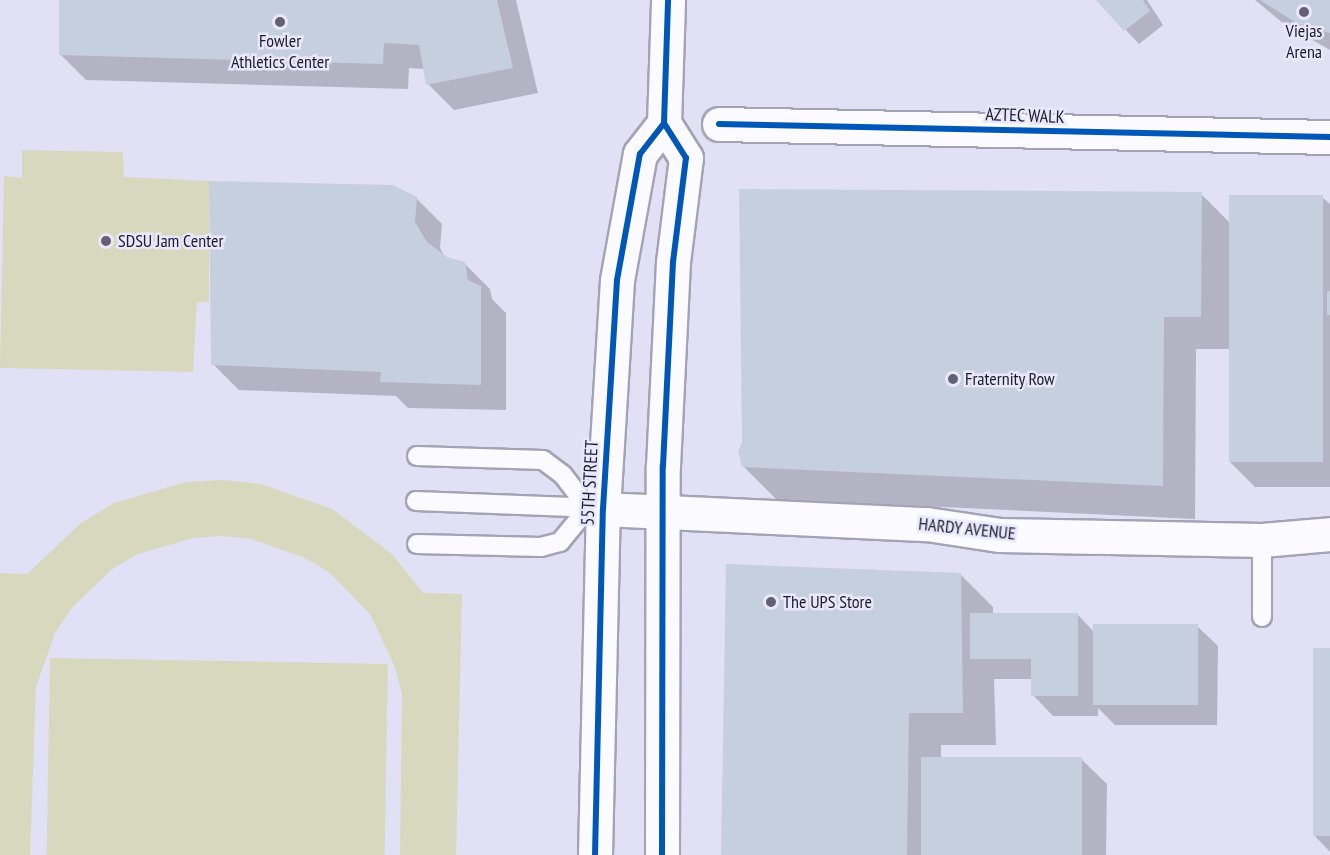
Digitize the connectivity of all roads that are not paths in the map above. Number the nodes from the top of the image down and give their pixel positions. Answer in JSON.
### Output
{"nodes":[{"id":1,"x":668,"y":0,"type":"edge"},
{"id":2,"x":664,"y":123,"type":"junction"},
{"id":3,"x":719,"y":124,"type":"dead end"},
{"id":4,"x":1330,"y":137,"type":"edge"},
{"id":5,"x":417,"y":456,"type":"dead end"},
{"id":6,"x":416,"y":501,"type":"dead end"},
{"id":7,"x":596,"y":508,"type":"junction"},
{"id":8,"x":663,"y":511,"type":"junction"},
{"id":9,"x":1330,"y":534,"type":"edge"},
{"id":10,"x":1262,"y":540,"type":"junction"},
{"id":11,"x":417,"y":544,"type":"dead end"},
{"id":12,"x":1262,"y":617,"type":"dead end"},
{"id":13,"x":595,"y":855,"type":"edge"},
{"id":14,"x":662,"y":855,"type":"edge"}],
"edges":[{"from":1,"to":2,"type":"street"},
{"from":2,"to":7,"type":"street","name":"55TH STREET"},
{"from":2,"to":8,"type":"street"},
{"from":3,"to":4,"type":"street","name":"AZTEC WALK"},
{"from":5,"to":7,"type":"lane"},
{"from":6,"to":7,"type":"lane"},
{"from":7,"to":8,"type":"street","name":"HARDY AVENUE"},
{"from":7,"to":11,"type":"lane"},
{"from":7,"to":13,"type":"street","name":"55TH STREET"},
{"from":8,"to":10,"type":"street","name":"HARDY AVENUE"},
{"from":8,"to":14,"type":"street"},
{"from":9,"to":10,"type":"street","name":"HARDY AVENUE"},
{"from":10,"to":12,"type":"lane"}]}
